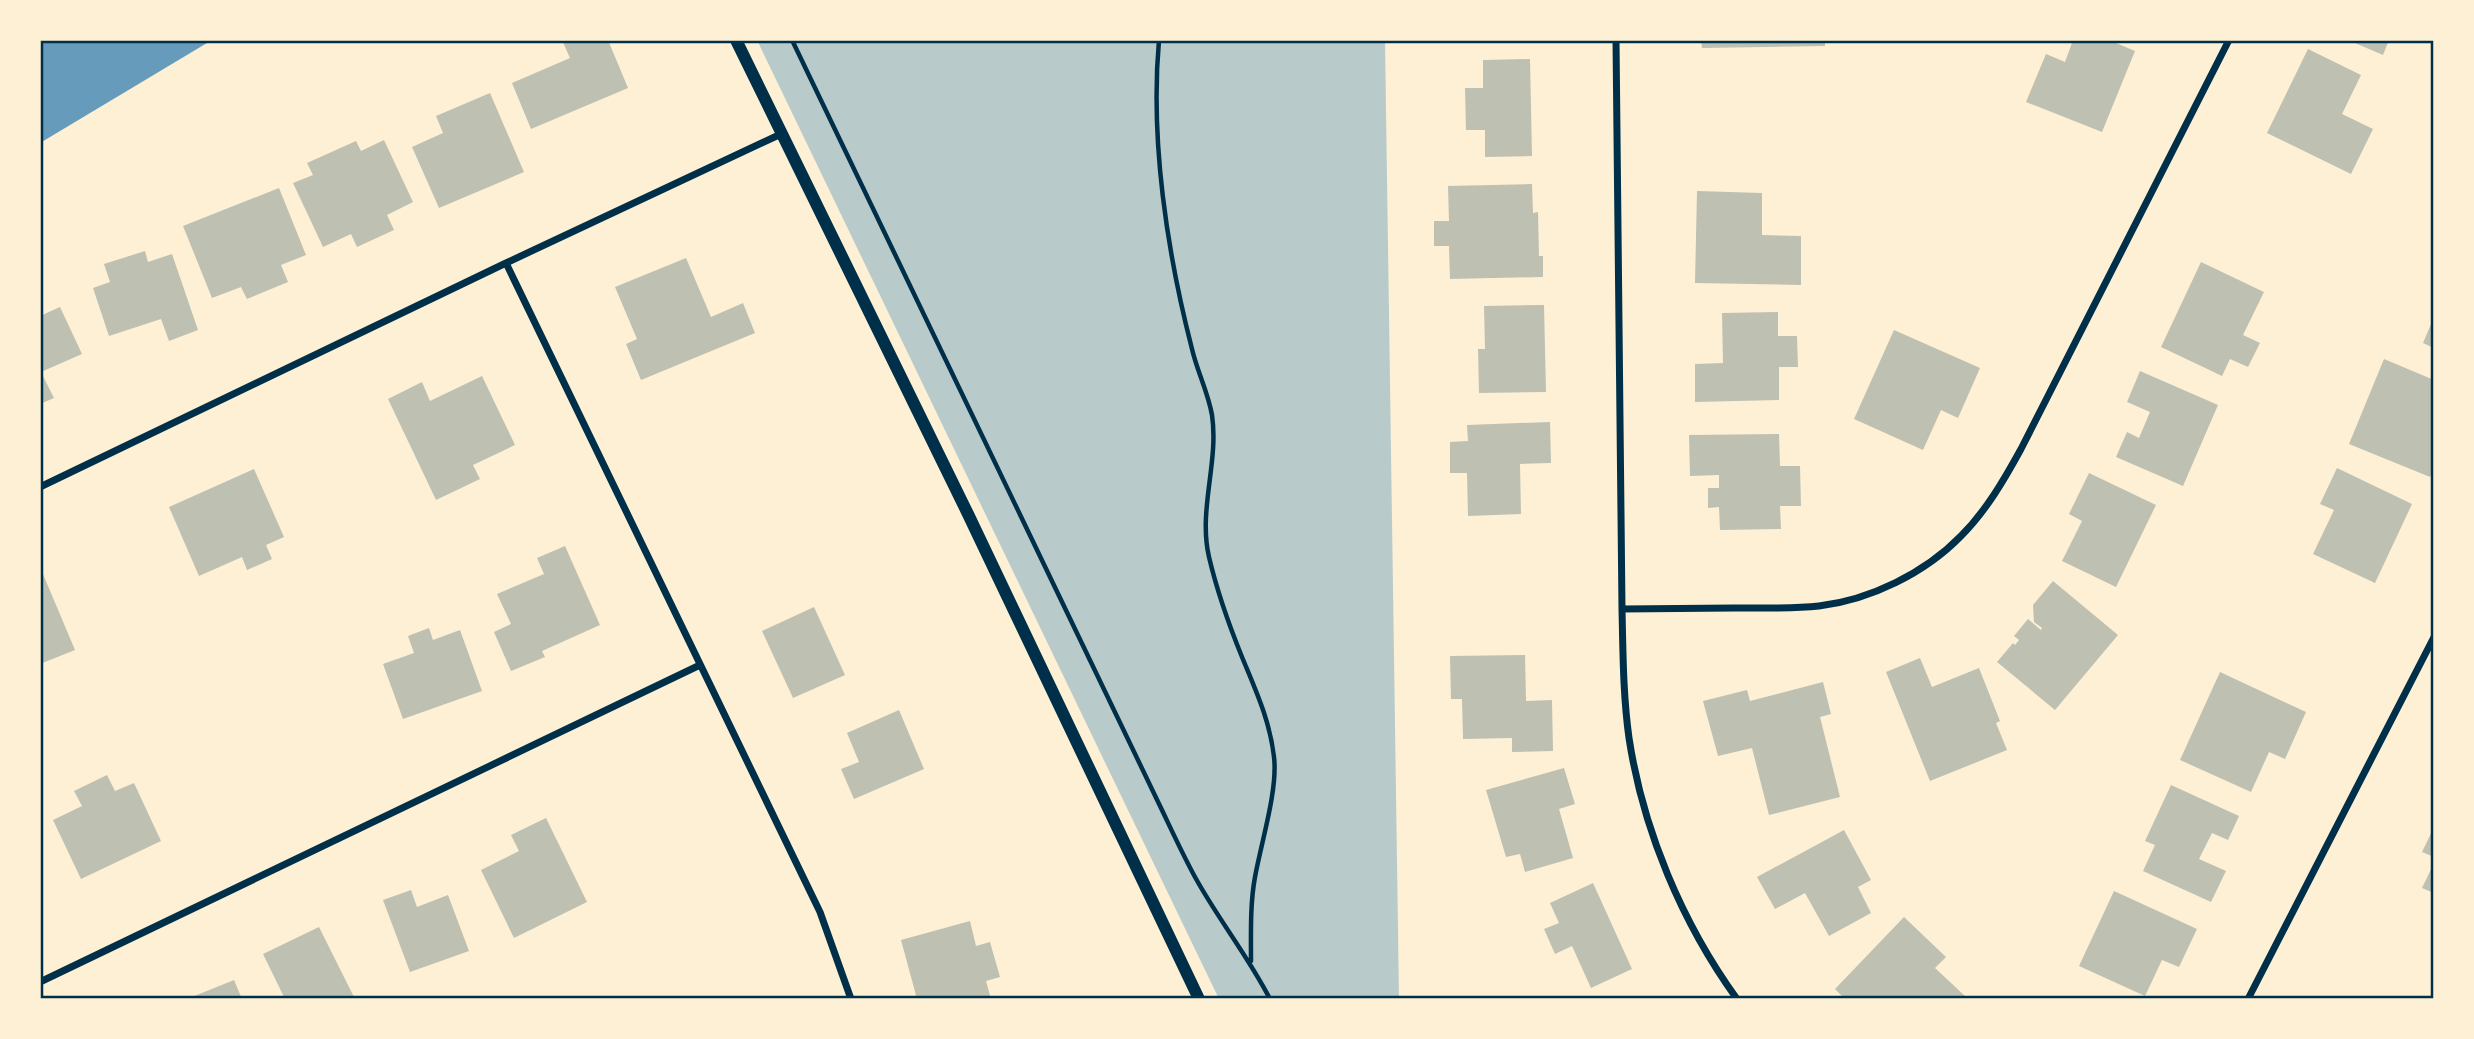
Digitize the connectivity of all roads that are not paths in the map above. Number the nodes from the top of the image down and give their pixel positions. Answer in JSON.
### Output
{"nodes":[{"id":1,"x":736,"y":40,"type":"edge"},
{"id":2,"x":1616,"y":40,"type":"edge"},
{"id":3,"x":2229,"y":40,"type":"edge"},
{"id":4,"x":781,"y":134,"type":"junction"},
{"id":5,"x":506,"y":263,"type":"junction"},
{"id":6,"x":40,"y":487,"type":"edge"},
{"id":7,"x":1622,"y":609,"type":"junction"},
{"id":8,"x":2434,"y":637,"type":"edge"},
{"id":9,"x":700,"y":665,"type":"junction"},
{"id":10,"x":40,"y":982,"type":"edge"},
{"id":11,"x":851,"y":999,"type":"edge"},
{"id":12,"x":1199,"y":999,"type":"edge"},
{"id":13,"x":1737,"y":999,"type":"edge"},
{"id":14,"x":2248,"y":999,"type":"edge"}],
"edges":[{"from":1,"to":4,"type":"street"},
{"from":2,"to":7,"type":"street"},
{"from":3,"to":7,"type":"street"},
{"from":4,"to":5,"type":"street"},
{"from":4,"to":12,"type":"street"},
{"from":5,"to":6,"type":"street"},
{"from":5,"to":9,"type":"street"},
{"from":7,"to":13,"type":"street"},
{"from":8,"to":14,"type":"street"},
{"from":9,"to":10,"type":"street"},
{"from":9,"to":11,"type":"street"}]}
